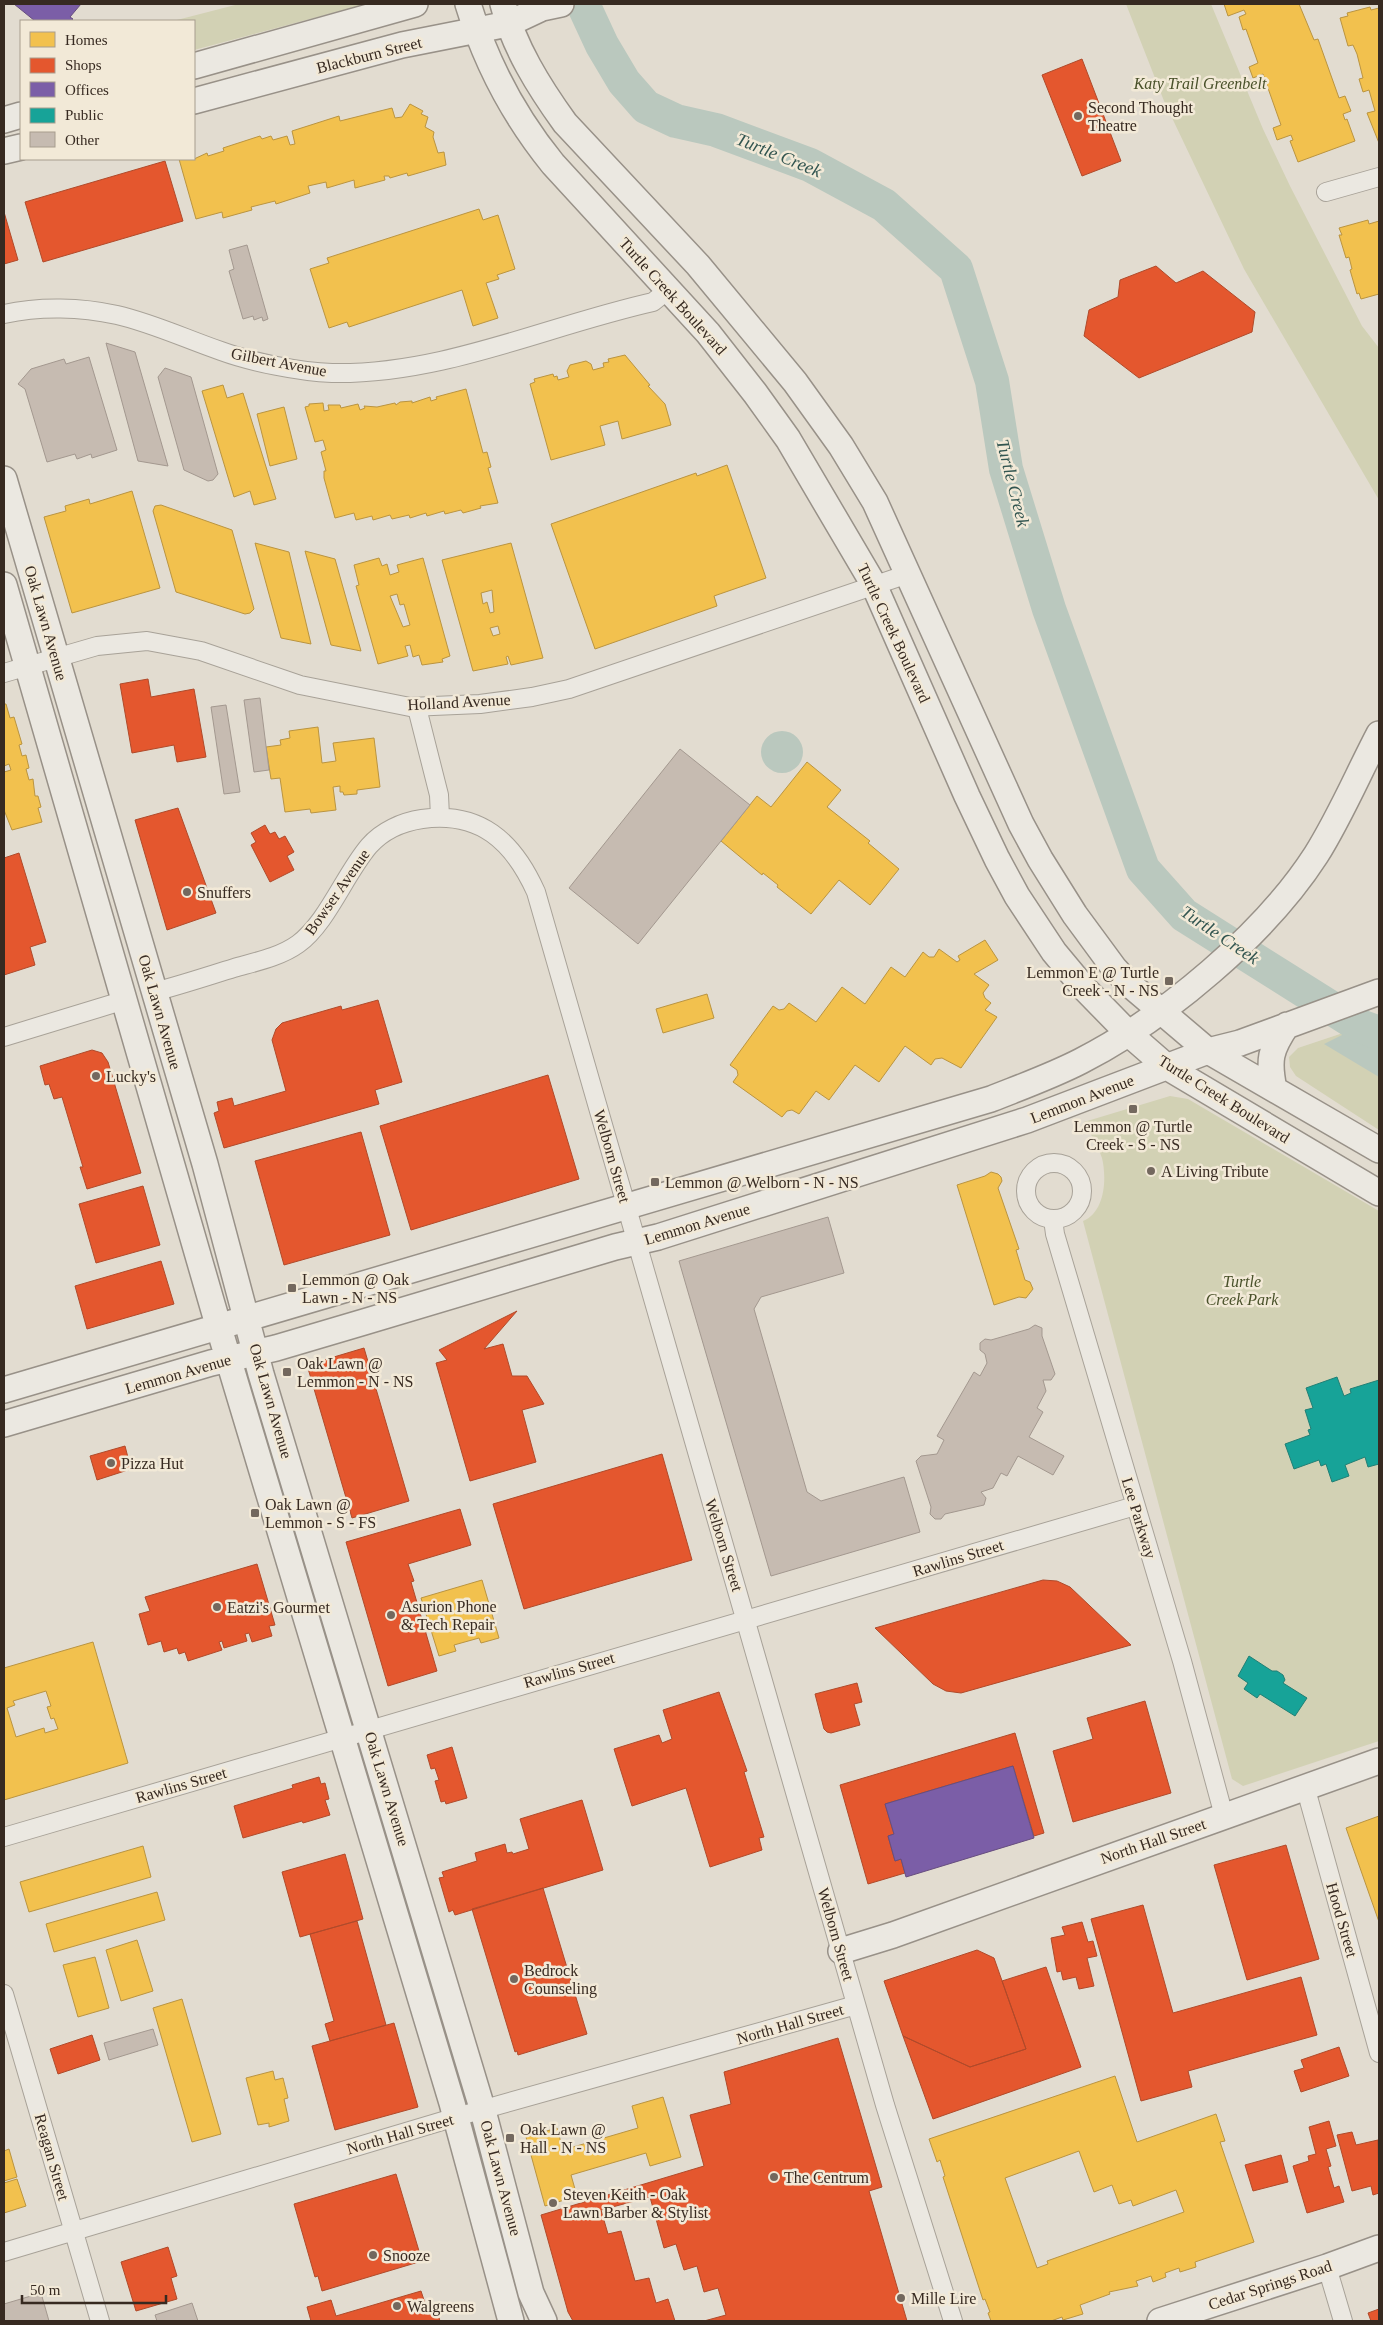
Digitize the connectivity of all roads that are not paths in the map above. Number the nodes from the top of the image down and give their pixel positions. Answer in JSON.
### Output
{"nodes":[{"id":1,"x":415,"y":4,"type":"edge"},
{"id":2,"x":468,"y":4,"type":"edge"},
{"id":3,"x":547,"y":5,"type":"edge"},
{"id":4,"x":506,"y":14,"type":"edge"},
{"id":5,"x":476,"y":31,"type":"junction"},
{"id":6,"x":195,"y":66,"type":"edge"},
{"id":7,"x":195,"y":101,"type":"edge"},
{"id":8,"x":20,"y":115,"type":"edge"},
{"id":9,"x":4,"y":120,"type":"edge"},
{"id":10,"x":20,"y":147,"type":"edge"},
{"id":11,"x":4,"y":151,"type":"edge"},
{"id":12,"x":1379,"y":177,"type":"edge"},
{"id":13,"x":1326,"y":192,"type":"dead end"},
{"id":14,"x":698,"y":266,"type":"junction"},
{"id":15,"x":668,"y":290,"type":"junction"},
{"id":16,"x":4,"y":314,"type":"edge"},
{"id":17,"x":4,"y":479,"type":"edge"},
{"id":18,"x":908,"y":574,"type":"junction"},
{"id":19,"x":4,"y":585,"type":"edge"},
{"id":20,"x":874,"y":585,"type":"junction"},
{"id":21,"x":56,"y":657,"type":"junction"},
{"id":22,"x":28,"y":667,"type":"junction"},
{"id":23,"x":4,"y":674,"type":"edge"},
{"id":24,"x":417,"y":708,"type":"junction"},
{"id":25,"x":1379,"y":734,"type":"edge"},
{"id":26,"x":1000,"y":780,"type":"junction"},
{"id":27,"x":967,"y":796,"type":"junction"},
{"id":28,"x":440,"y":817,"type":"junction"},
{"id":29,"x":154,"y":992,"type":"junction"},
{"id":30,"x":1379,"y":992,"type":"edge"},
{"id":31,"x":125,"y":1000,"type":"junction"},
{"id":32,"x":1160,"y":1011,"type":"junction"},
{"id":33,"x":1128,"y":1033,"type":"junction"},
{"id":34,"x":1275,"y":1033,"type":"junction"},
{"id":35,"x":4,"y":1037,"type":"edge"},
{"id":36,"x":1208,"y":1051,"type":"junction"},
{"id":37,"x":1168,"y":1067,"type":"junction"},
{"id":38,"x":1274,"y":1089,"type":"junction"},
{"id":39,"x":1379,"y":1150,"type":"edge"},
{"id":40,"x":1379,"y":1193,"type":"edge"},
{"id":41,"x":626,"y":1206,"type":"junction"},
{"id":42,"x":1053,"y":1219,"type":"dead end"},
{"id":43,"x":636,"y":1242,"type":"junction"},
{"id":44,"x":248,"y":1319,"type":"junction"},
{"id":45,"x":219,"y":1328,"type":"junction"},
{"id":46,"x":256,"y":1352,"type":"junction"},
{"id":47,"x":228,"y":1359,"type":"junction"},
{"id":48,"x":4,"y":1390,"type":"edge"},
{"id":49,"x":4,"y":1424,"type":"edge"},
{"id":50,"x":1135,"y":1506,"type":"junction"},
{"id":51,"x":746,"y":1620,"type":"junction"},
{"id":52,"x":368,"y":1730,"type":"junction"},
{"id":53,"x":343,"y":1738,"type":"junction"},
{"id":54,"x":1379,"y":1761,"type":"edge"},
{"id":55,"x":1305,"y":1786,"type":"junction"},
{"id":56,"x":1224,"y":1816,"type":"junction"},
{"id":57,"x":4,"y":1837,"type":"edge"},
{"id":58,"x":841,"y":1951,"type":"junction"},
{"id":59,"x":4,"y":1994,"type":"edge"},
{"id":60,"x":856,"y":2005,"type":"junction"},
{"id":61,"x":1379,"y":2053,"type":"edge"},
{"id":62,"x":483,"y":2111,"type":"junction"},
{"id":63,"x":456,"y":2117,"type":"junction"},
{"id":64,"x":73,"y":2231,"type":"junction"},
{"id":65,"x":1379,"y":2248,"type":"edge"},
{"id":66,"x":4,"y":2252,"type":"edge"},
{"id":67,"x":1327,"y":2267,"type":"junction"},
{"id":68,"x":100,"y":2321,"type":"edge"},
{"id":69,"x":511,"y":2321,"type":"edge"},
{"id":70,"x":544,"y":2321,"type":"edge"},
{"id":71,"x":953,"y":2321,"type":"edge"},
{"id":72,"x":1160,"y":2321,"type":"edge"},
{"id":73,"x":1343,"y":2321,"type":"edge"}],
"edges":[{"from":1,"to":6,"type":"main road"},
{"from":2,"to":5,"type":"main road","name":"Turtle Creek Boulevard"},
{"from":3,"to":4,"type":"main road","name":"Blackburn Street"},
{"from":4,"to":5,"type":"main road","name":"Blackburn Street"},
{"from":4,"to":14,"type":"main road","name":"Turtle Creek Boulevard"},
{"from":5,"to":7,"type":"main road","name":"Blackburn Street"},
{"from":5,"to":15,"type":"main road","name":"Turtle Creek Boulevard"},
{"from":8,"to":9,"type":"main road"},
{"from":10,"to":11,"type":"main road"},
{"from":12,"to":13,"type":"street"},
{"from":14,"to":15,"type":"main road"},
{"from":14,"to":18,"type":"main road","name":"Turtle Creek Boulevard"},
{"from":15,"to":16,"type":"street","name":"Gilbert Avenue"},
{"from":15,"to":20,"type":"main road","name":"Turtle Creek Boulevard"},
{"from":17,"to":21,"type":"main road","name":"Oak Lawn Avenue"},
{"from":18,"to":20,"type":"street","name":"Holland Avenue"},
{"from":18,"to":26,"type":"main road","name":"Turtle Creek Boulevard"},
{"from":19,"to":22,"type":"main road","name":"Oak Lawn Avenue"},
{"from":20,"to":24,"type":"street","name":"Holland Avenue"},
{"from":20,"to":27,"type":"main road","name":"Turtle Creek Boulevard"},
{"from":21,"to":22,"type":"street","name":"Holland Avenue"},
{"from":21,"to":24,"type":"street","name":"Holland Avenue"},
{"from":21,"to":29,"type":"main road","name":"Oak Lawn Avenue"},
{"from":22,"to":23,"type":"street","name":"Holland Avenue"},
{"from":22,"to":31,"type":"main road","name":"Oak Lawn Avenue"},
{"from":24,"to":28,"type":"street"},
{"from":25,"to":32,"type":"main road","name":"Lemmon Avenue"},
{"from":26,"to":27,"type":"main road"},
{"from":26,"to":32,"type":"main road","name":"Turtle Creek Boulevard"},
{"from":27,"to":33,"type":"main road","name":"Turtle Creek Boulevard"},
{"from":28,"to":29,"type":"street","name":"Bowser Avenue"},
{"from":28,"to":41,"type":"street","name":"Welborn Street"},
{"from":29,"to":31,"type":"main road"},
{"from":29,"to":44,"type":"main road","name":"Oak Lawn Avenue"},
{"from":30,"to":34,"type":"main road","name":"Lemmon Avenue"},
{"from":31,"to":35,"type":"street"},
{"from":31,"to":45,"type":"main road","name":"Oak Lawn Avenue"},
{"from":32,"to":33,"type":"main road","name":"Lemmon Avenue"},
{"from":32,"to":36,"type":"main road","name":"Turtle Creek Boulevard"},
{"from":33,"to":37,"type":"main road","name":"Turtle Creek Boulevard"},
{"from":33,"to":41,"type":"main road","name":"Lemmon Avenue"},
{"from":34,"to":36,"type":"main road","name":"Lemmon Avenue"},
{"from":34,"to":38,"type":"main road"},
{"from":36,"to":37,"type":"main road","name":"Lemmon Avenue"},
{"from":36,"to":38,"type":"main road","name":"Turtle Creek Boulevard"},
{"from":37,"to":40,"type":"main road","name":"Turtle Creek Boulevard"},
{"from":37,"to":43,"type":"main road","name":"Lemmon Avenue"},
{"from":38,"to":39,"type":"main road","name":"Turtle Creek Boulevard"},
{"from":41,"to":43,"type":"street","name":"Welborn Street"},
{"from":41,"to":44,"type":"main road","name":"Lemmon Avenue"},
{"from":42,"to":50,"type":"street","name":"Lee Parkway"},
{"from":43,"to":46,"type":"main road","name":"Lemmon Avenue"},
{"from":43,"to":51,"type":"street","name":"Welborn Street"},
{"from":44,"to":45,"type":"main road","name":"Lemmon Avenue"},
{"from":44,"to":46,"type":"main road","name":"Oak Lawn Avenue"},
{"from":45,"to":47,"type":"main road","name":"Oak Lawn Avenue"},
{"from":45,"to":48,"type":"main road","name":"Lemmon Avenue"},
{"from":46,"to":47,"type":"main road","name":"Lemmon Avenue"},
{"from":46,"to":52,"type":"main road","name":"Oak Lawn Avenue"},
{"from":47,"to":49,"type":"main road","name":"Lemmon Avenue"},
{"from":47,"to":53,"type":"main road","name":"Oak Lawn Avenue"},
{"from":50,"to":51,"type":"street","name":"Rawlins Street"},
{"from":50,"to":56,"type":"street","name":"Lee Parkway"},
{"from":51,"to":52,"type":"street","name":"Rawlins Street"},
{"from":51,"to":58,"type":"street","name":"Welborn Street"},
{"from":52,"to":53,"type":"street","name":"Rawlins Street"},
{"from":52,"to":62,"type":"main road","name":"Oak Lawn Avenue"},
{"from":53,"to":57,"type":"street","name":"Rawlins Street"},
{"from":53,"to":63,"type":"main road","name":"Oak Lawn Avenue"},
{"from":54,"to":55,"type":"main road","name":"North Hall Street"},
{"from":55,"to":56,"type":"main road","name":"North Hall Street"},
{"from":55,"to":61,"type":"street","name":"Hood Street"},
{"from":56,"to":58,"type":"main road","name":"North Hall Street"},
{"from":58,"to":60,"type":"street","name":"Welborn Street"},
{"from":59,"to":64,"type":"street","name":"Reagan Street"},
{"from":60,"to":62,"type":"street","name":"North Hall Street"},
{"from":60,"to":71,"type":"street","name":"Welborn Street"},
{"from":62,"to":63,"type":"street","name":"North Hall Street"},
{"from":62,"to":70,"type":"main road","name":"Oak Lawn Avenue"},
{"from":63,"to":64,"type":"street","name":"North Hall Street"},
{"from":63,"to":69,"type":"main road","name":"Oak Lawn Avenue"},
{"from":64,"to":66,"type":"street","name":"North Hall Street"},
{"from":64,"to":68,"type":"street","name":"Reagan Street"},
{"from":65,"to":67,"type":"main road","name":"Cedar Springs Road"},
{"from":67,"to":72,"type":"main road","name":"Cedar Springs Road"},
{"from":67,"to":73,"type":"street"}]}
